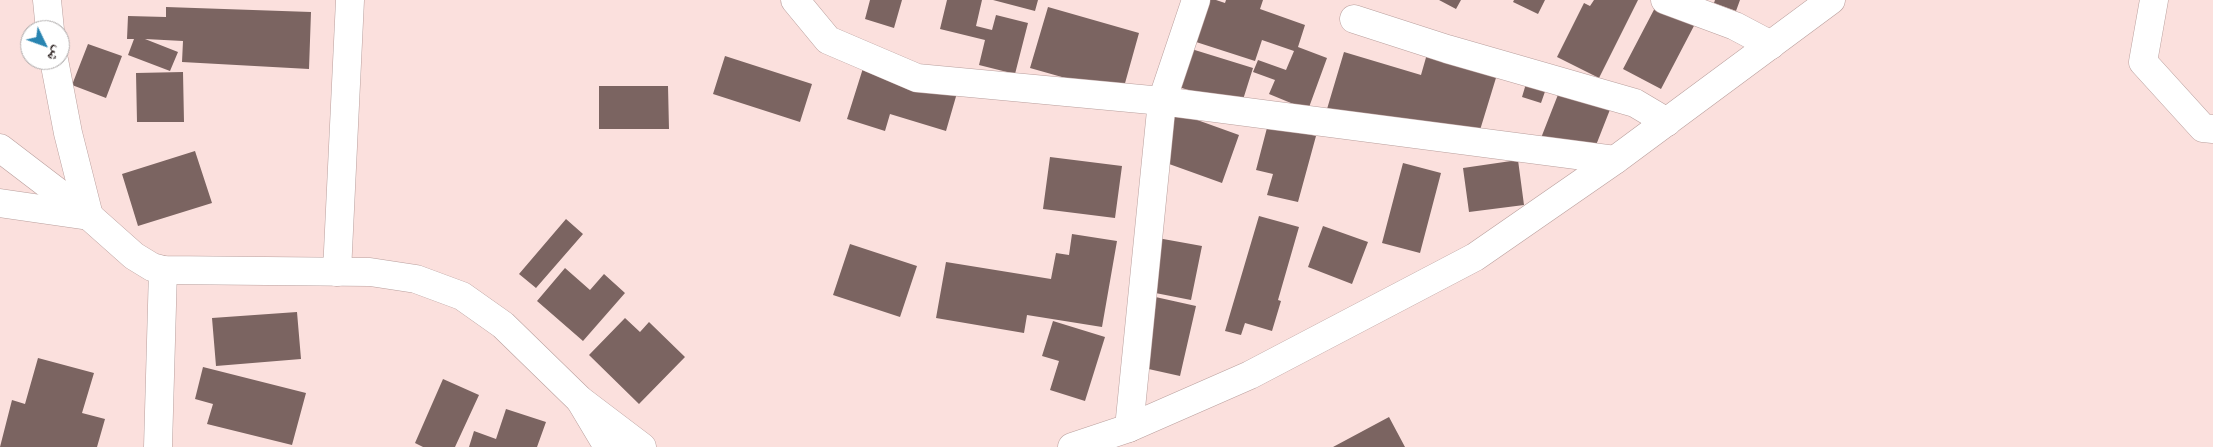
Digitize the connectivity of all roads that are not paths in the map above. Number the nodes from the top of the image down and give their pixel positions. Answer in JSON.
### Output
{"nodes":[{"id":1,"x":47,"y":0,"type":"edge"},
{"id":2,"x":350,"y":0,"type":"edge"},
{"id":3,"x":795,"y":0,"type":"edge"},
{"id":4,"x":1196,"y":0,"type":"edge"},
{"id":5,"x":1665,"y":0,"type":"edge"},
{"id":6,"x":1831,"y":0,"type":"edge"},
{"id":7,"x":2154,"y":0,"type":"edge"},
{"id":8,"x":1354,"y":19,"type":"dead end"},
{"id":9,"x":49,"y":20,"type":"edge"},
{"id":10,"x":1771,"y":45,"type":"junction"},
{"id":11,"x":56,"y":70,"type":"edge"},
{"id":12,"x":1162,"y":101,"type":"junction"},
{"id":13,"x":1667,"y":122,"type":"junction"},
{"id":14,"x":2213,"y":129,"type":"edge"},
{"id":15,"x":0,"y":148,"type":"edge"},
{"id":16,"x":1615,"y":160,"type":"junction"},
{"id":17,"x":0,"y":203,"type":"edge"},
{"id":18,"x":89,"y":216,"type":"junction"},
{"id":19,"x":163,"y":270,"type":"junction"},
{"id":20,"x":337,"y":272,"type":"junction"},
{"id":21,"x":580,"y":400,"type":"junction"},
{"id":22,"x":1129,"y":428,"type":"junction"},
{"id":23,"x":158,"y":447,"type":"edge"},
{"id":24,"x":608,"y":447,"type":"edge"},
{"id":25,"x":642,"y":447,"type":"edge"},
{"id":26,"x":1072,"y":447,"type":"edge"}],
"edges":[{"from":1,"to":9,"type":"street"},
{"from":2,"to":20,"type":"street"},
{"from":3,"to":12,"type":"street"},
{"from":4,"to":12,"type":"street"},
{"from":5,"to":10,"type":"street"},
{"from":6,"to":10,"type":"street"},
{"from":7,"to":14,"type":"street"},
{"from":8,"to":13,"type":"street"},
{"from":10,"to":13,"type":"street"},
{"from":11,"to":18,"type":"street"},
{"from":12,"to":16,"type":"street"},
{"from":12,"to":22,"type":"street"},
{"from":13,"to":16,"type":"street"},
{"from":15,"to":18,"type":"street"},
{"from":16,"to":22,"type":"street"},
{"from":17,"to":18,"type":"street"},
{"from":18,"to":19,"type":"street"},
{"from":19,"to":20,"type":"street"},
{"from":19,"to":23,"type":"street"},
{"from":20,"to":21,"type":"street"},
{"from":21,"to":24,"type":"street"},
{"from":21,"to":25,"type":"street"},
{"from":22,"to":26,"type":"street"}]}
